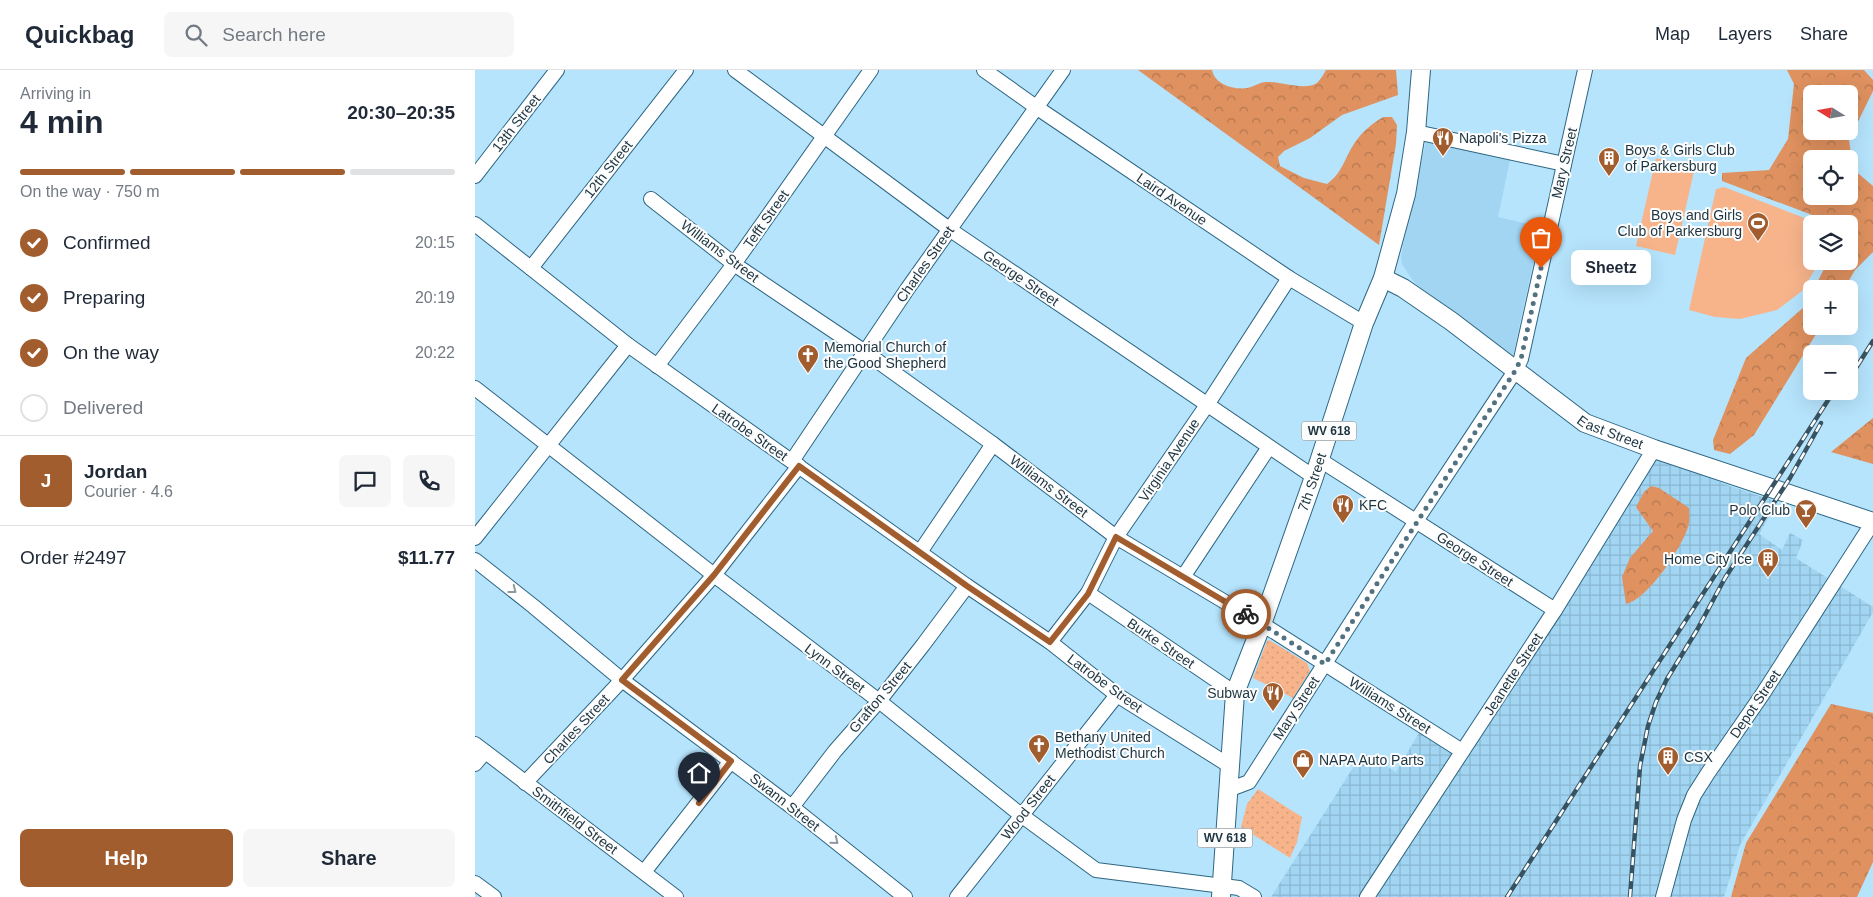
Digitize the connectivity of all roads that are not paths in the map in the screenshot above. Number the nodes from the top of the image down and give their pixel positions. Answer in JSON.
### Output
{"nodes":[{"id":1,"x":557,"y":70,"type":"edge"},
{"id":2,"x":686,"y":70,"type":"edge"},
{"id":3,"x":735,"y":70,"type":"edge"},
{"id":4,"x":871,"y":70,"type":"edge"},
{"id":5,"x":984,"y":70,"type":"edge"},
{"id":6,"x":1063,"y":70,"type":"edge"},
{"id":7,"x":1421,"y":70,"type":"edge"},
{"id":8,"x":1585,"y":70,"type":"edge"},
{"id":9,"x":1037,"y":107,"type":"junction"},
{"id":10,"x":1416,"y":132,"type":"junction"},
{"id":11,"x":824,"y":138,"type":"junction"},
{"id":12,"x":1564,"y":164,"type":"junction"},
{"id":13,"x":475,"y":176,"type":"edge"},
{"id":14,"x":651,"y":199,"type":"dead end"},
{"id":15,"x":475,"y":224,"type":"edge"},
{"id":16,"x":949,"y":229,"type":"junction"},
{"id":17,"x":734,"y":264,"type":"junction"},
{"id":18,"x":531,"y":268,"type":"junction"},
{"id":19,"x":1289,"y":278,"type":"junction"},
{"id":20,"x":1383,"y":278,"type":"junction"},
{"id":21,"x":1364,"y":323,"type":"junction"},
{"id":22,"x":628,"y":345,"type":"junction"},
{"id":23,"x":865,"y":352,"type":"junction"},
{"id":24,"x":657,"y":366,"type":"junction"},
{"id":25,"x":1515,"y":371,"type":"junction"},
{"id":26,"x":475,"y":388,"type":"edge"},
{"id":27,"x":1207,"y":405,"type":"junction"},
{"id":28,"x":993,"y":444,"type":"junction"},
{"id":29,"x":549,"y":445,"type":"junction"},
{"id":30,"x":1269,"y":447,"type":"junction"},
{"id":31,"x":1654,"y":449,"type":"junction"},
{"id":32,"x":1319,"y":460,"type":"junction"},
{"id":33,"x":795,"y":463,"type":"junction"},
{"id":34,"x":1314,"y":477,"type":"junction"},
{"id":35,"x":1416,"y":521,"type":"junction"},
{"id":36,"x":1873,"y":522,"type":"edge"},
{"id":37,"x":1116,"y":537,"type":"junction"},
{"id":38,"x":475,"y":538,"type":"edge"},
{"id":39,"x":920,"y":552,"type":"junction"},
{"id":40,"x":475,"y":560,"type":"edge"},
{"id":41,"x":714,"y":575,"type":"junction"},
{"id":42,"x":1183,"y":577,"type":"junction"},
{"id":43,"x":967,"y":586,"type":"junction"},
{"id":44,"x":1088,"y":594,"type":"junction"},
{"id":45,"x":1555,"y":610,"type":"junction"},
{"id":46,"x":1262,"y":624,"type":"junction"},
{"id":47,"x":1050,"y":642,"type":"junction"},
{"id":48,"x":1325,"y":664,"type":"junction"},
{"id":49,"x":622,"y":680,"type":"junction"},
{"id":50,"x":1235,"y":693,"type":"junction"},
{"id":51,"x":1117,"y":695,"type":"junction"},
{"id":52,"x":879,"y":701,"type":"junction"},
{"id":53,"x":480,"y":748,"type":"edge"},
{"id":54,"x":1462,"y":751,"type":"junction"},
{"id":55,"x":731,"y":761,"type":"junction"},
{"id":56,"x":475,"y":764,"type":"edge"},
{"id":57,"x":1230,"y":766,"type":"junction"},
{"id":58,"x":525,"y":783,"type":"junction"},
{"id":59,"x":1228,"y":790,"type":"junction"},
{"id":60,"x":792,"y":807,"type":"junction"},
{"id":61,"x":1021,"y":815,"type":"junction"},
{"id":62,"x":644,"y":872,"type":"junction"},
{"id":63,"x":475,"y":883,"type":"edge"},
{"id":64,"x":1221,"y":891,"type":"edge"},
{"id":65,"x":494,"y":897,"type":"edge"},
{"id":66,"x":676,"y":897,"type":"edge"},
{"id":67,"x":905,"y":897,"type":"edge"},
{"id":68,"x":957,"y":897,"type":"edge"},
{"id":69,"x":1254,"y":897,"type":"edge"},
{"id":70,"x":1367,"y":897,"type":"edge"},
{"id":71,"x":1663,"y":897,"type":"edge"}],
"edges":[{"from":1,"to":13,"type":"street","name":"13th Street"},
{"from":2,"to":18,"type":"street","name":"12th Street"},
{"from":3,"to":11,"type":"street","name":"George Street"},
{"from":4,"to":11,"type":"street","name":"Tefft Street"},
{"from":5,"to":9,"type":"street","name":"Laird Avenue"},
{"from":6,"to":9,"type":"street","name":"Charles Street"},
{"from":7,"to":10,"type":"main road","name":"7th Street","number":"WV 618"},
{"from":8,"to":12,"type":"street","name":"Mary Street"},
{"from":9,"to":16,"type":"street","name":"Charles Street"},
{"from":9,"to":19,"type":"street","name":"Laird Avenue"},
{"from":10,"to":12,"type":"street"},
{"from":10,"to":20,"type":"main road","name":"7th Street","number":"WV 618"},
{"from":11,"to":16,"type":"street","name":"George Street"},
{"from":11,"to":17,"type":"street","name":"Tefft Street"},
{"from":12,"to":25,"type":"street","name":"Mary Street"},
{"from":14,"to":17,"type":"street","name":"Williams Street"},
{"from":15,"to":18,"type":"street","name":"Latrobe Street"},
{"from":16,"to":23,"type":"street","name":"Charles Street"},
{"from":16,"to":27,"type":"street","name":"George Street"},
{"from":17,"to":23,"type":"street","name":"Williams Street"},
{"from":17,"to":24,"type":"street","name":"Tefft Street"},
{"from":18,"to":22,"type":"street","name":"Latrobe Street"},
{"from":19,"to":21,"type":"street","name":"Laird Avenue"},
{"from":19,"to":27,"type":"street","name":"Virginia Avenue"},
{"from":20,"to":21,"type":"main road","name":"7th Street","number":"WV 618"},
{"from":20,"to":25,"type":"main road","name":"East Street"},
{"from":21,"to":32,"type":"main road","name":"7th Street","number":"WV 618"},
{"from":22,"to":24,"type":"street","name":"Latrobe Street"},
{"from":22,"to":29,"type":"street"},
{"from":23,"to":28,"type":"street","name":"Williams Street"},
{"from":23,"to":33,"type":"street","name":"Charles Street"},
{"from":24,"to":33,"type":"street","name":"Latrobe Street"},
{"from":25,"to":31,"type":"main road","name":"East Street"},
{"from":25,"to":35,"type":"street","name":"Mary Street"},
{"from":26,"to":29,"type":"street","name":"Lynn Street"},
{"from":27,"to":30,"type":"street","name":"George Street"},
{"from":27,"to":37,"type":"street","name":"Virginia Avenue"},
{"from":28,"to":37,"type":"street","name":"Williams Street"},
{"from":28,"to":39,"type":"street"},
{"from":29,"to":38,"type":"street"},
{"from":29,"to":41,"type":"street","name":"Lynn Street"},
{"from":30,"to":34,"type":"street","name":"George Street"},
{"from":30,"to":42,"type":"street"},
{"from":31,"to":36,"type":"main road","name":"East Street"},
{"from":31,"to":45,"type":"street","name":"Jeanette Street"},
{"from":32,"to":34,"type":"main road","name":"7th Street","number":"WV 618"},
{"from":32,"to":35,"type":"street","name":"George Street"},
{"from":33,"to":39,"type":"street","name":"Latrobe Street"},
{"from":33,"to":41,"type":"street","name":"Charles Street"},
{"from":34,"to":46,"type":"main road","name":"7th Street","number":"WV 618"},
{"from":35,"to":45,"type":"street","name":"George Street"},
{"from":35,"to":48,"type":"street","name":"Mary Street"},
{"from":36,"to":71,"type":"street","name":"Depot Street"},
{"from":37,"to":42,"type":"street","name":"Williams Street"},
{"from":37,"to":44,"type":"street","name":"Virginia Avenue"},
{"from":39,"to":43,"type":"street","name":"Latrobe Street"},
{"from":40,"to":49,"type":"street","name":"Swann Street","one_way":true},
{"from":41,"to":49,"type":"street","name":"Charles Street"},
{"from":41,"to":52,"type":"street","name":"Lynn Street"},
{"from":42,"to":46,"type":"street","name":"Williams Street"},
{"from":43,"to":47,"type":"street","name":"Latrobe Street"},
{"from":43,"to":52,"type":"street","name":"Grafton Street"},
{"from":44,"to":47,"type":"street","name":"Virginia Avenue"},
{"from":44,"to":50,"type":"street","name":"Burke Street"},
{"from":45,"to":54,"type":"street","name":"Jeanette Street"},
{"from":46,"to":48,"type":"street","name":"Williams Street"},
{"from":46,"to":50,"type":"main road","name":"7th Street","number":"WV 618"},
{"from":47,"to":51,"type":"street","name":"Latrobe Street"},
{"from":48,"to":54,"type":"street","name":"Williams Street"},
{"from":48,"to":59,"type":"street","name":"Mary Street"},
{"from":49,"to":55,"type":"street","name":"Swann Street"},
{"from":49,"to":58,"type":"street","name":"Charles Street"},
{"from":50,"to":57,"type":"main road","name":"7th Street","number":"WV 618"},
{"from":51,"to":57,"type":"street","name":"Latrobe Street"},
{"from":51,"to":61,"type":"street","name":"Wood Street"},
{"from":52,"to":60,"type":"street","name":"Grafton Street"},
{"from":52,"to":61,"type":"street","name":"Lynn Street"},
{"from":53,"to":56,"type":"street"},
{"from":53,"to":58,"type":"street","name":"Smithfield Street"},
{"from":54,"to":70,"type":"street","name":"Jeanette Street"},
{"from":55,"to":60,"type":"street","name":"Swann Street"},
{"from":55,"to":62,"type":"street"},
{"from":57,"to":59,"type":"main road","name":"7th Street","number":"WV 618"},
{"from":58,"to":62,"type":"street","name":"Smithfield Street"},
{"from":59,"to":64,"type":"main road","name":"7th Street","number":"WV 618"},
{"from":60,"to":67,"type":"street","name":"Swann Street","one_way":true},
{"from":61,"to":64,"type":"street","name":"Lynn Street"},
{"from":61,"to":68,"type":"street","name":"Wood Street"},
{"from":62,"to":66,"type":"street","name":"Smithfield Street"},
{"from":63,"to":65,"type":"street"},
{"from":64,"to":69,"type":"street","name":"Lynn Street"}]}
